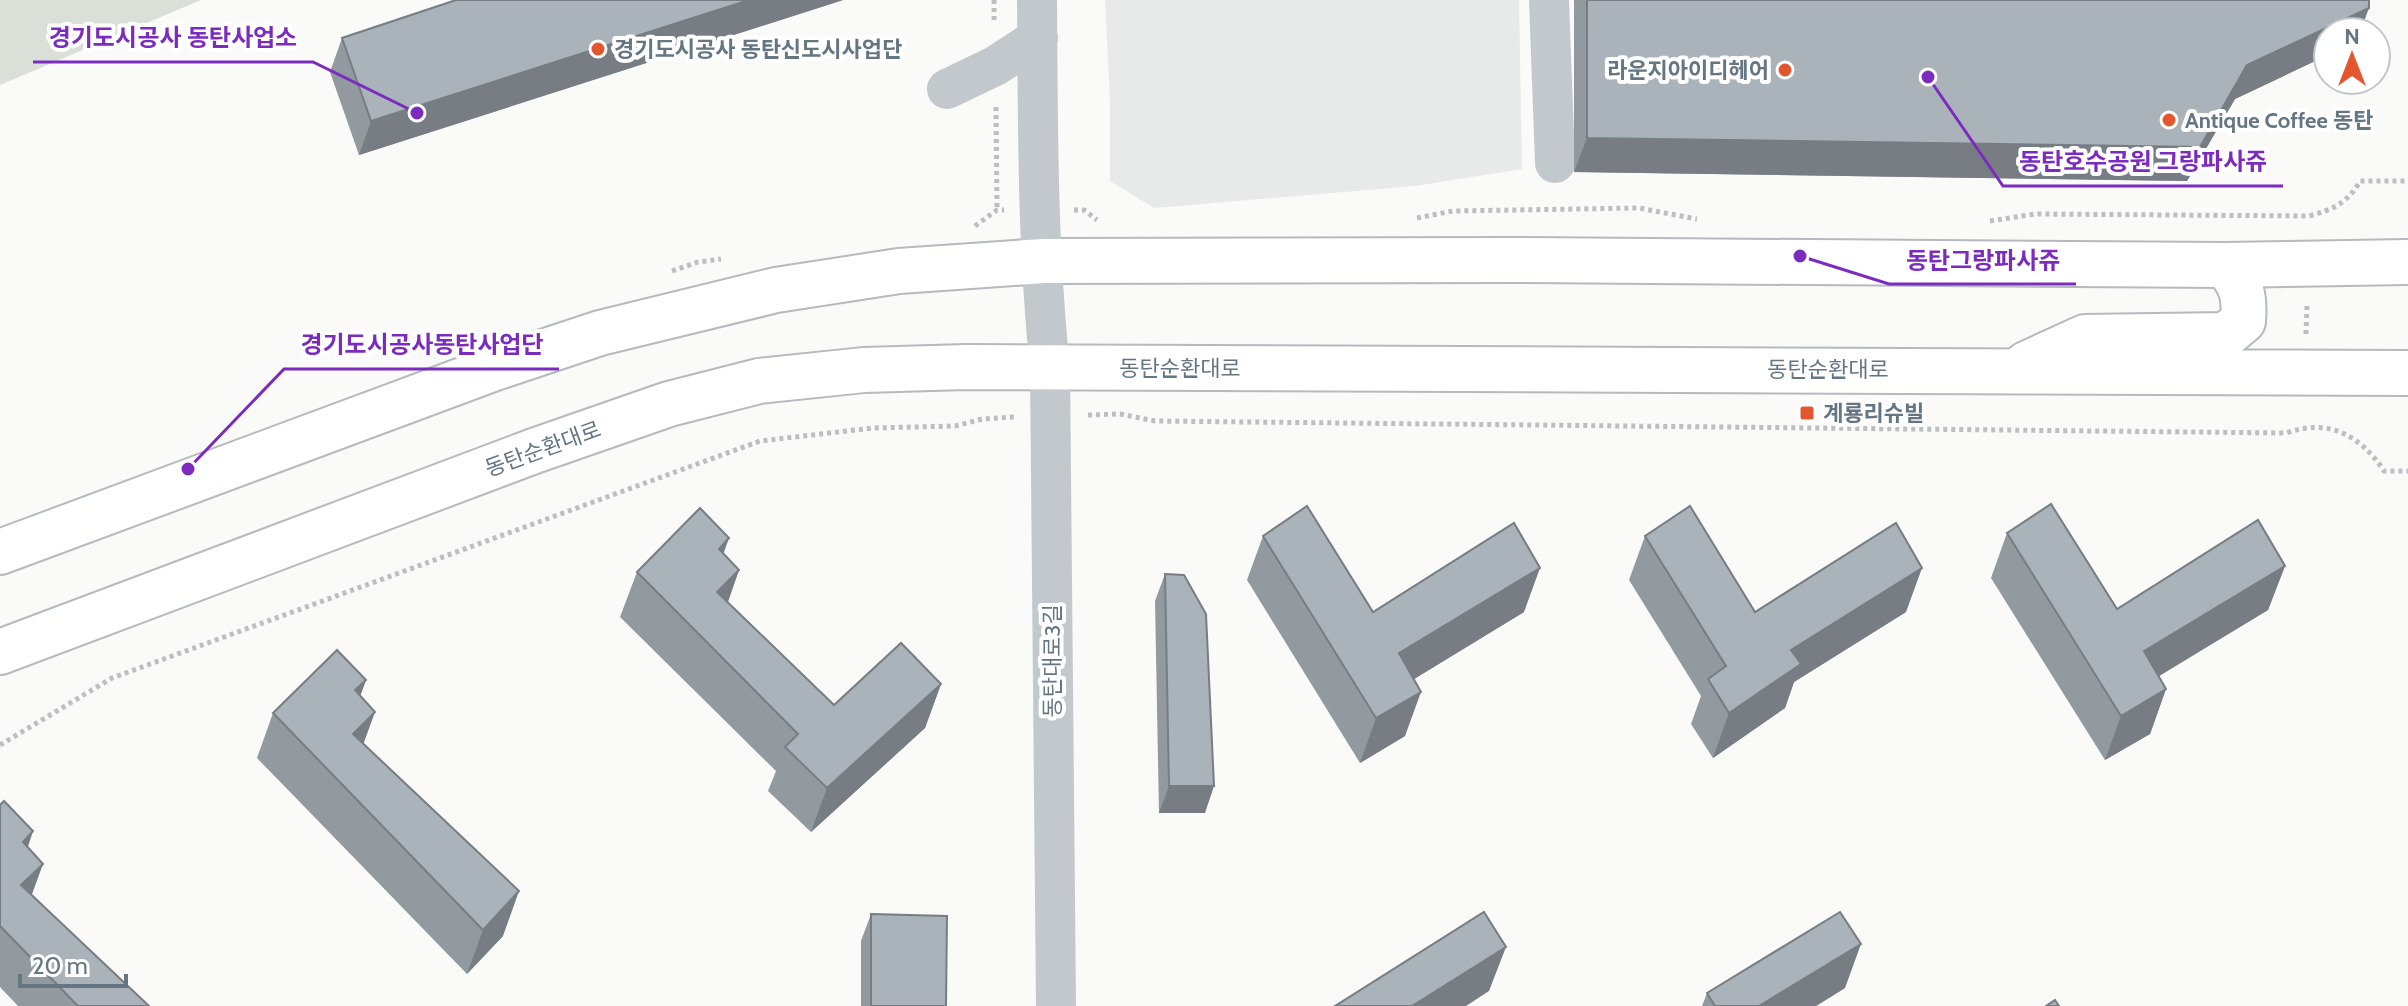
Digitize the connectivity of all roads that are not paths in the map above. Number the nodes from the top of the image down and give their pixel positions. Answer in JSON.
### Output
{"nodes":[{"id":1,"x":1549,"y":0,"type":"edge"},
{"id":2,"x":1038,"y":19,"type":"edge"},
{"id":3,"x":947,"y":89,"type":"dead end"},
{"id":4,"x":1555,"y":163,"type":"dead end"},
{"id":5,"x":1043,"y":261,"type":"junction"},
{"id":6,"x":2408,"y":262,"type":"edge"},
{"id":7,"x":2225,"y":265,"type":"junction"},
{"id":8,"x":1050,"y":368,"type":"junction"},
{"id":9,"x":2013,"y":369,"type":"junction"},
{"id":10,"x":2408,"y":373,"type":"edge"},
{"id":11,"x":0,"y":552,"type":"edge"},
{"id":12,"x":0,"y":652,"type":"edge"},
{"id":13,"x":1056,"y":1006,"type":"edge"}],
"edges":[{"from":1,"to":4,"type":"street"},
{"from":2,"to":3,"type":"street"},
{"from":2,"to":5,"type":"street","name":"동탄대로3길"},
{"from":5,"to":7,"type":"main road"},
{"from":5,"to":8,"type":"street","name":"동탄대로3길"},
{"from":5,"to":11,"type":"main road"},
{"from":6,"to":7,"type":"main road"},
{"from":7,"to":9,"type":"main road"},
{"from":8,"to":9,"type":"main road","name":"동탄순환대로"},
{"from":8,"to":12,"type":"main road","name":"동탄순환대로"},
{"from":8,"to":13,"type":"street","name":"동탄대로3길"},
{"from":9,"to":10,"type":"main road","name":"동탄순환대로"}]}
